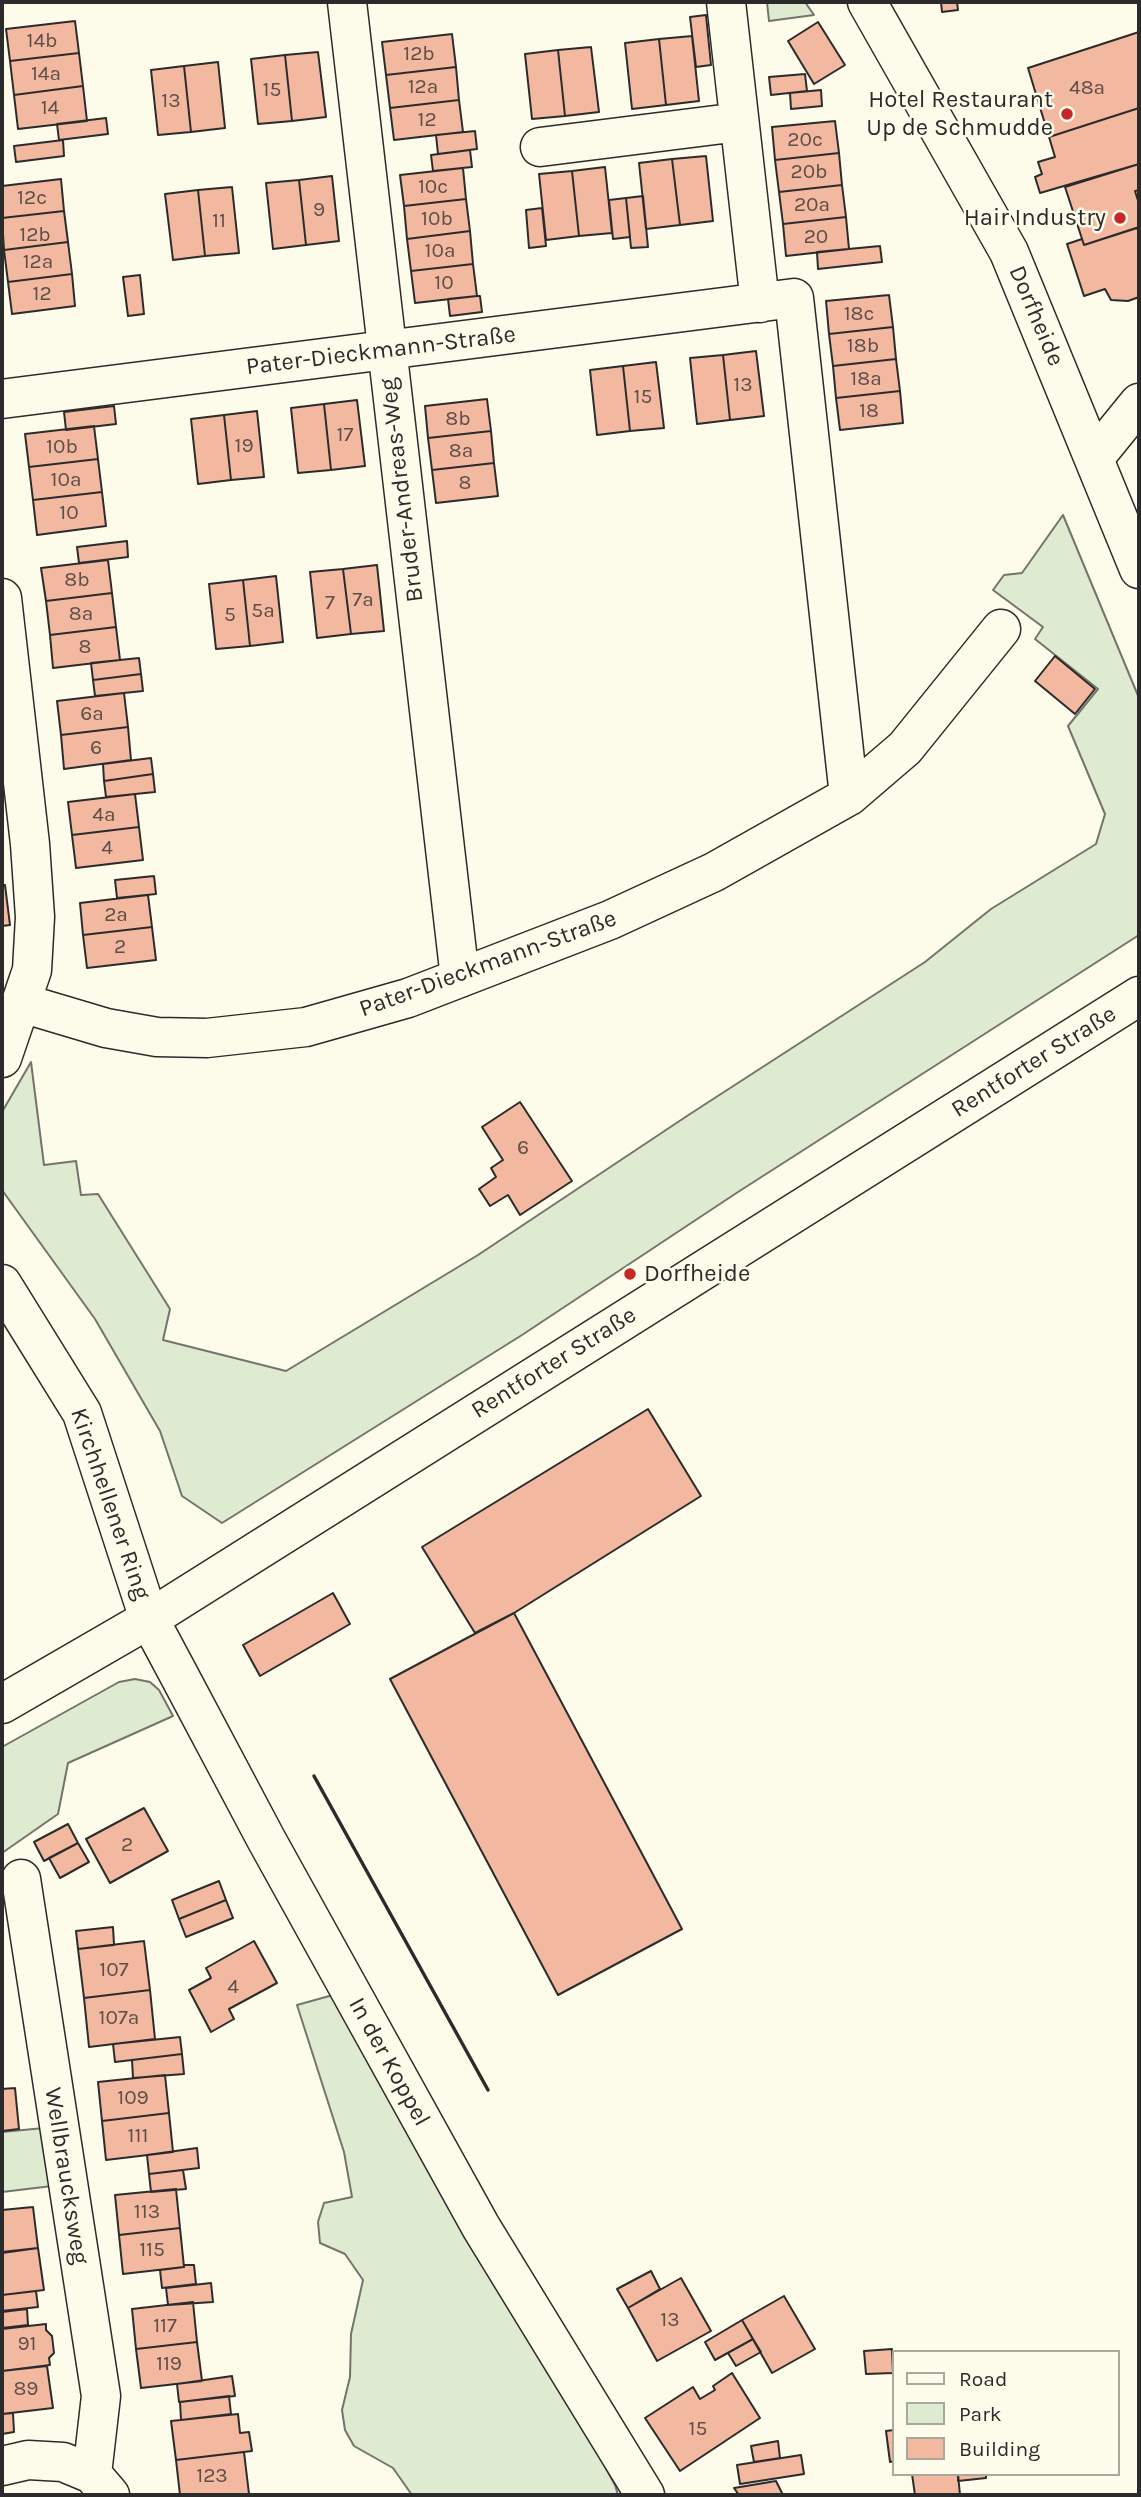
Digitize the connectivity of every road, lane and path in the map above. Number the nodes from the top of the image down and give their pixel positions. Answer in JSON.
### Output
{"nodes":[{"id":1,"x":347,"y":2,"type":"edge"},
{"id":2,"x":726,"y":2,"type":"edge"},
{"id":3,"x":867,"y":2,"type":"edge"},
{"id":4,"x":739,"y":122,"type":"junction"},
{"id":5,"x":540,"y":147,"type":"dead end"},
{"id":6,"x":760,"y":303,"type":"junction"},
{"id":7,"x":386,"y":350,"type":"junction"},
{"id":8,"x":2,"y":399,"type":"edge"},
{"id":9,"x":1139,"y":403,"type":"edge"},
{"id":10,"x":1095,"y":457,"type":"junction"},
{"id":11,"x":1139,"y":569,"type":"edge"},
{"id":12,"x":2,"y":598,"type":"edge"},
{"id":13,"x":1001,"y":629,"type":"dead end"},
{"id":14,"x":849,"y":796,"type":"junction"},
{"id":15,"x":16,"y":846,"type":"edge"},
{"id":16,"x":460,"y":978,"type":"junction"},
{"id":17,"x":1139,"y":996,"type":"edge"},
{"id":18,"x":22,"y":1003,"type":"junction"},
{"id":19,"x":2,"y":1058,"type":"edge"},
{"id":20,"x":2,"y":1284,"type":"edge"},
{"id":21,"x":149,"y":1619,"type":"junction"},
{"id":22,"x":2,"y":1704,"type":"edge"},
{"id":23,"x":20,"y":1879,"type":"dead end"},
{"id":24,"x":2,"y":2466,"type":"edge"},
{"id":25,"x":101,"y":2485,"type":"edge"},
{"id":26,"x":645,"y":2495,"type":"edge"}],
"edges":[{"from":1,"to":7,"type":"street","name":"Bruder-Andreas-Weg"},
{"from":2,"to":4,"type":"street"},
{"from":3,"to":10,"type":"street","name":"Dorfheide"},
{"from":4,"to":5,"type":"street"},
{"from":4,"to":6,"type":"street"},
{"from":6,"to":7,"type":"street","name":"Pater-Dieckmann-Straße"},
{"from":6,"to":14,"type":"street","name":"Pater-Dieckmann-Straße"},
{"from":7,"to":8,"type":"street","name":"Pater-Dieckmann-Straße"},
{"from":7,"to":16,"type":"street","name":"Bruder-Andreas-Weg"},
{"from":9,"to":10,"type":"street"},
{"from":10,"to":11,"type":"street","name":"Dorfheide"},
{"from":12,"to":15,"type":"street"},
{"from":13,"to":14,"type":"street","name":"Pater-Dieckmann-Straße"},
{"from":14,"to":16,"type":"street","name":"Pater-Dieckmann-Straße"},
{"from":15,"to":18,"type":"street"},
{"from":16,"to":18,"type":"street","name":"Pater-Dieckmann-Straße"},
{"from":17,"to":21,"type":"street","name":"Rentforter Straße"},
{"from":18,"to":19,"type":"street"},
{"from":20,"to":21,"type":"street","name":"Kirchhellener Ring"},
{"from":21,"to":22,"type":"street","name":"Rentforter Straße"},
{"from":21,"to":26,"type":"street","name":"In der Koppel"},
{"from":23,"to":25,"type":"street","name":"Wellbraucksweg"},
{"from":24,"to":25,"type":"street","name":"Wellbraucksweg"}]}
